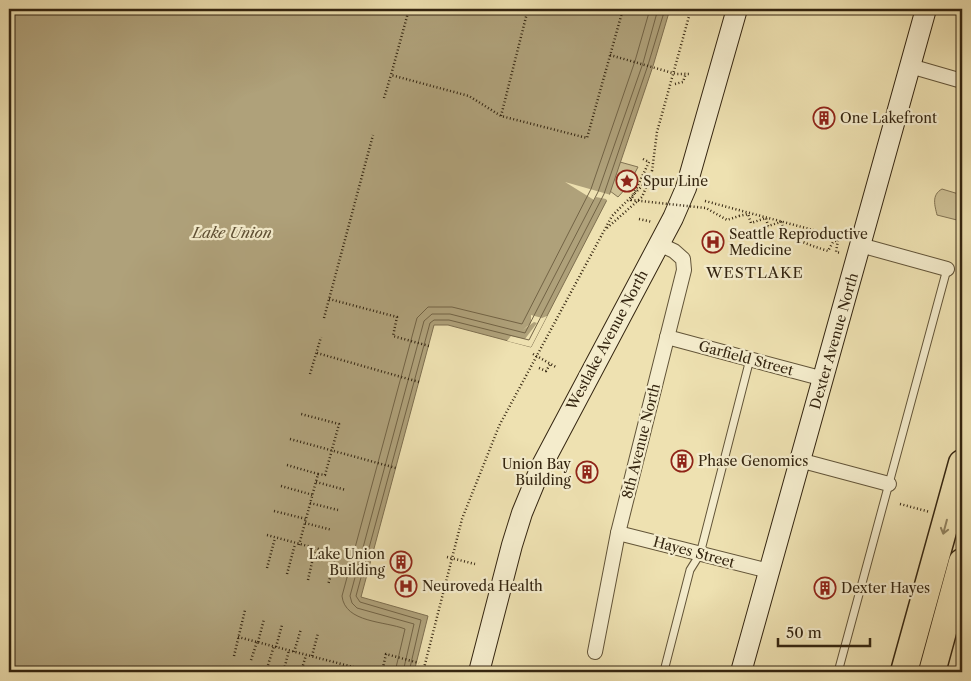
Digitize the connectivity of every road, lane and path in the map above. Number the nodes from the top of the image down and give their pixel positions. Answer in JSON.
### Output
{"nodes":[{"id":1,"x":409,"y":9,"type":"edge"},
{"id":2,"x":528,"y":9,"type":"edge"},
{"id":3,"x":623,"y":9,"type":"edge"},
{"id":4,"x":691,"y":9,"type":"edge"},
{"id":5,"x":737,"y":9,"type":"edge"},
{"id":6,"x":926,"y":9,"type":"edge"},
{"id":7,"x":610,"y":56,"type":"junction"},
{"id":8,"x":910,"y":66,"type":"junction"},
{"id":9,"x":673,"y":74,"type":"junction"},
{"id":10,"x":391,"y":75,"type":"junction"},
{"id":11,"x":962,"y":81,"type":"edge"},
{"id":12,"x":675,"y":84,"type":"dead end"},
{"id":13,"x":384,"y":98,"type":"dead end"},
{"id":14,"x":501,"y":116,"type":"junction"},
{"id":15,"x":373,"y":135,"type":"dead end"},
{"id":16,"x":642,"y":160,"type":"dead end"},
{"id":17,"x":652,"y":171,"type":"junction"},
{"id":18,"x":705,"y":201,"type":"dead end"},
{"id":19,"x":640,"y":219,"type":"dead end"},
{"id":20,"x":653,"y":222,"type":"dead end"},
{"id":21,"x":606,"y":229,"type":"junction"},
{"id":22,"x":828,"y":234,"type":"dead end"},
{"id":23,"x":660,"y":244,"type":"junction"},
{"id":24,"x":860,"y":245,"type":"junction"},
{"id":25,"x":841,"y":253,"type":"dead end"},
{"id":26,"x":947,"y":268,"type":"joint"},
{"id":27,"x":329,"y":299,"type":"junction"},
{"id":28,"x":324,"y":318,"type":"dead end"},
{"id":29,"x":321,"y":337,"type":"dead end"},
{"id":30,"x":667,"y":337,"type":"junction"},
{"id":31,"x":429,"y":346,"type":"dead end"},
{"id":32,"x":318,"y":353,"type":"junction"},
{"id":33,"x":533,"y":354,"type":"dead end"},
{"id":34,"x":537,"y":356,"type":"junction"},
{"id":35,"x":750,"y":359,"type":"junction"},
{"id":36,"x":550,"y":363,"type":"junction"},
{"id":37,"x":556,"y":367,"type":"dead end"},
{"id":38,"x":539,"y":368,"type":"dead end"},
{"id":39,"x":310,"y":374,"type":"dead end"},
{"id":40,"x":824,"y":379,"type":"junction"},
{"id":41,"x":419,"y":382,"type":"dead end"},
{"id":42,"x":301,"y":414,"type":"dead end"},
{"id":43,"x":290,"y":439,"type":"dead end"},
{"id":44,"x":331,"y":450,"type":"junction"},
{"id":45,"x":799,"y":460,"type":"junction"},
{"id":46,"x":962,"y":463,"type":"edge"},
{"id":47,"x":287,"y":465,"type":"dead end"},
{"id":48,"x":396,"y":468,"type":"dead end"},
{"id":49,"x":318,"y":474,"type":"junction"},
{"id":50,"x":316,"y":482,"type":"junction"},
{"id":51,"x":889,"y":484,"type":"junction"},
{"id":52,"x":281,"y":486,"type":"dead end"},
{"id":53,"x":346,"y":490,"type":"dead end"},
{"id":54,"x":313,"y":494,"type":"junction"},
{"id":55,"x":310,"y":503,"type":"junction"},
{"id":56,"x":900,"y":504,"type":"dead end"},
{"id":57,"x":338,"y":510,"type":"dead end"},
{"id":58,"x":274,"y":511,"type":"dead end"},
{"id":59,"x":936,"y":514,"type":"dead end"},
{"id":60,"x":306,"y":519,"type":"junction"},
{"id":61,"x":305,"y":523,"type":"junction"},
{"id":62,"x":332,"y":530,"type":"dead end"},
{"id":63,"x":618,"y":533,"type":"junction"},
{"id":64,"x":267,"y":535,"type":"dead end"},
{"id":65,"x":274,"y":538,"type":"junction"},
{"id":66,"x":297,"y":544,"type":"junction"},
{"id":67,"x":315,"y":549,"type":"junction"},
{"id":68,"x":700,"y":554,"type":"junction"},
{"id":69,"x":447,"y":557,"type":"dead end"},
{"id":70,"x":452,"y":558,"type":"junction"},
{"id":71,"x":962,"y":562,"type":"edge"},
{"id":72,"x":475,"y":564,"type":"dead end"},
{"id":73,"x":267,"y":568,"type":"dead end"},
{"id":74,"x":769,"y":571,"type":"junction"},
{"id":75,"x":287,"y":574,"type":"dead end"},
{"id":76,"x":308,"y":580,"type":"dead end"},
{"id":77,"x":328,"y":585,"type":"dead end"},
{"id":78,"x":244,"y":610,"type":"dead end"},
{"id":79,"x":264,"y":619,"type":"dead end"},
{"id":80,"x":282,"y":625,"type":"dead end"},
{"id":81,"x":301,"y":629,"type":"dead end"},
{"id":82,"x":318,"y":633,"type":"dead end"},
{"id":83,"x":238,"y":636,"type":"junction"},
{"id":84,"x":257,"y":642,"type":"junction"},
{"id":85,"x":275,"y":646,"type":"junction"},
{"id":86,"x":289,"y":650,"type":"junction"},
{"id":87,"x":294,"y":652,"type":"junction"},
{"id":88,"x":595,"y":652,"type":"dead end"},
{"id":89,"x":306,"y":655,"type":"junction"},
{"id":90,"x":234,"y":656,"type":"dead end"},
{"id":91,"x":312,"y":656,"type":"junction"},
{"id":92,"x":251,"y":660,"type":"dead end"},
{"id":93,"x":419,"y":663,"type":"dead end"},
{"id":94,"x":268,"y":665,"type":"dead end"},
{"id":95,"x":284,"y":670,"type":"dead end"},
{"id":96,"x":664,"y":671,"type":"edge"},
{"id":97,"x":301,"y":672,"type":"edge"},
{"id":98,"x":372,"y":672,"type":"edge"},
{"id":99,"x":382,"y":672,"type":"edge"},
{"id":100,"x":423,"y":672,"type":"edge"},
{"id":101,"x":479,"y":672,"type":"edge"},
{"id":102,"x":740,"y":672,"type":"edge"},
{"id":103,"x":838,"y":672,"type":"edge"},
{"id":104,"x":904,"y":672,"type":"edge"},
{"id":105,"x":932,"y":672,"type":"edge"}],
"edges":[{"from":1,"to":10,"type":"path"},
{"from":2,"to":14,"type":"path"},
{"from":3,"to":7,"type":"path"},
{"from":4,"to":9,"type":"path"},
{"from":5,"to":23,"type":"main road","name":"Westlake Avenue North"},
{"from":6,"to":8,"type":"main road","name":"Dexter Avenue North"},
{"from":7,"to":9,"type":"path"},
{"from":7,"to":14,"type":"path"},
{"from":8,"to":11,"type":"street"},
{"from":8,"to":24,"type":"main road","name":"Dexter Avenue North"},
{"from":9,"to":12,"type":"path"},
{"from":9,"to":17,"type":"path"},
{"from":10,"to":13,"type":"path"},
{"from":10,"to":14,"type":"path"},
{"from":15,"to":27,"type":"path"},
{"from":16,"to":25,"type":"path","bridge":true},
{"from":17,"to":21,"type":"path"},
{"from":17,"to":21,"type":"path"},
{"from":18,"to":22,"type":"path"},
{"from":19,"to":20,"type":"path"},
{"from":21,"to":34,"type":"path"},
{"from":23,"to":30,"type":"street","name":"8th Avenue North"},
{"from":23,"to":101,"type":"main road","name":"Westlake Avenue North"},
{"from":24,"to":26,"type":"street"},
{"from":24,"to":40,"type":"main road","name":"Dexter Avenue North"},
{"from":26,"to":51,"type":"lane"},
{"from":27,"to":28,"type":"path"},
{"from":27,"to":31,"type":"path"},
{"from":29,"to":32,"type":"path"},
{"from":30,"to":35,"type":"street","name":"Garfield Street"},
{"from":30,"to":63,"type":"street","name":"8th Avenue North"},
{"from":32,"to":39,"type":"path"},
{"from":32,"to":41,"type":"path"},
{"from":33,"to":34,"type":"path"},
{"from":34,"to":36,"type":"path"},
{"from":34,"to":70,"type":"path"},
{"from":35,"to":40,"type":"street","name":"Garfield Street"},
{"from":35,"to":68,"type":"lane"},
{"from":36,"to":37,"type":"path"},
{"from":36,"to":38,"type":"path"},
{"from":40,"to":45,"type":"main road","name":"Dexter Avenue North"},
{"from":42,"to":44,"type":"path"},
{"from":43,"to":44,"type":"path"},
{"from":44,"to":48,"type":"path"},
{"from":44,"to":49,"type":"path"},
{"from":45,"to":51,"type":"street"},
{"from":45,"to":74,"type":"main road","name":"Dexter Avenue North"},
{"from":46,"to":104,"type":"highway","one_way":true},
{"from":47,"to":49,"type":"path"},
{"from":49,"to":50,"type":"path"},
{"from":50,"to":53,"type":"path"},
{"from":50,"to":54,"type":"path"},
{"from":51,"to":103,"type":"lane"},
{"from":52,"to":54,"type":"path"},
{"from":54,"to":55,"type":"path"},
{"from":55,"to":57,"type":"path"},
{"from":55,"to":60,"type":"path"},
{"from":56,"to":59,"type":"path"},
{"from":58,"to":60,"type":"path"},
{"from":60,"to":61,"type":"path"},
{"from":61,"to":62,"type":"path"},
{"from":61,"to":66,"type":"path"},
{"from":63,"to":68,"type":"street","name":"Hayes Street"},
{"from":63,"to":88,"type":"street","name":"8th Avenue North"},
{"from":64,"to":65,"type":"path"},
{"from":65,"to":66,"type":"path"},
{"from":65,"to":73,"type":"path"},
{"from":66,"to":67,"type":"path"},
{"from":66,"to":75,"type":"path"},
{"from":67,"to":76,"type":"path"},
{"from":67,"to":77,"type":"path"},
{"from":68,"to":74,"type":"street","name":"Hayes Street"},
{"from":68,"to":96,"type":"lane"},
{"from":69,"to":70,"type":"path"},
{"from":70,"to":72,"type":"path"},
{"from":70,"to":100,"type":"path"},
{"from":71,"to":105,"type":"highway"},
{"from":74,"to":102,"type":"main road","name":"Dexter Avenue North"},
{"from":78,"to":83,"type":"path"},
{"from":79,"to":84,"type":"path"},
{"from":80,"to":85,"type":"path"},
{"from":81,"to":87,"type":"path"},
{"from":82,"to":91,"type":"path"},
{"from":83,"to":84,"type":"path"},
{"from":83,"to":90,"type":"path"},
{"from":84,"to":85,"type":"path"},
{"from":84,"to":92,"type":"path"},
{"from":85,"to":86,"type":"path"},
{"from":85,"to":94,"type":"path"},
{"from":86,"to":87,"type":"path"},
{"from":86,"to":95,"type":"path"},
{"from":87,"to":89,"type":"path"},
{"from":89,"to":91,"type":"path"},
{"from":89,"to":97,"type":"path"},
{"from":91,"to":98,"type":"path"},
{"from":93,"to":99,"type":"path"}]}
